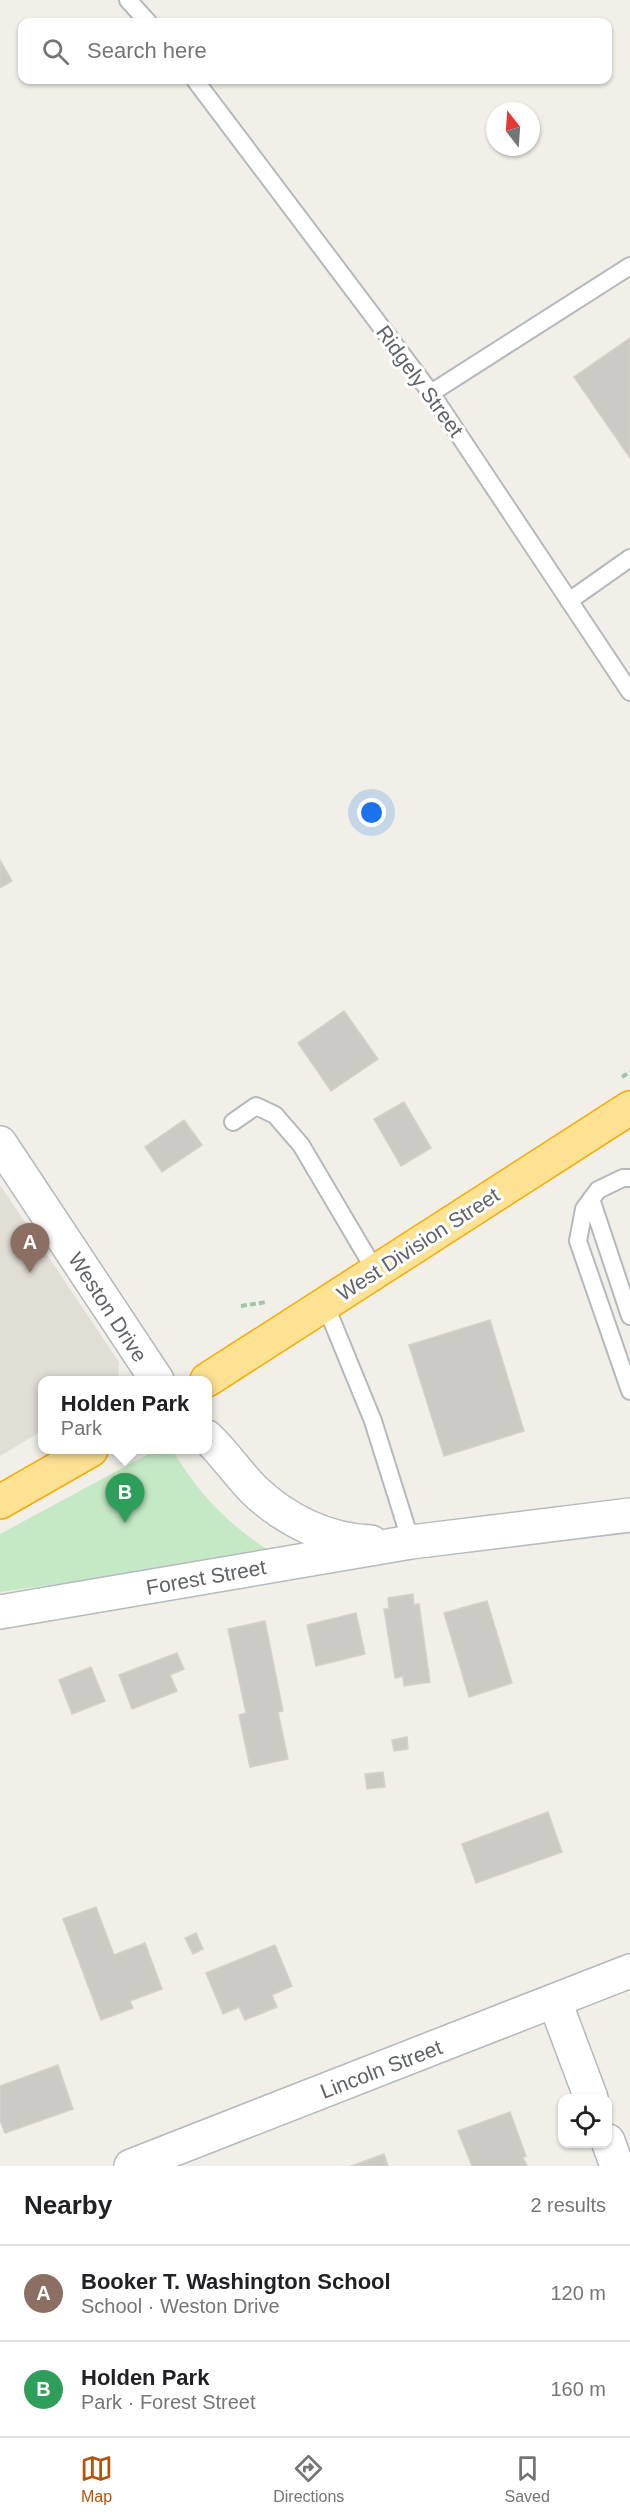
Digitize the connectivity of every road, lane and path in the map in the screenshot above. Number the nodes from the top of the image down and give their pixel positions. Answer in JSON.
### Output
{"nodes":[{"id":1,"x":128,"y":0,"type":"edge"},
{"id":2,"x":144,"y":18,"type":"edge"},
{"id":3,"x":198,"y":84,"type":"edge"},
{"id":4,"x":630,"y":266,"type":"edge"},
{"id":5,"x":431,"y":393,"type":"junction"},
{"id":6,"x":630,"y":558,"type":"edge"},
{"id":7,"x":569,"y":601,"type":"junction"},
{"id":8,"x":630,"y":692,"type":"edge"},
{"id":9,"x":628,"y":1115,"type":"edge"},
{"id":10,"x":233,"y":1122,"type":"dead end"},
{"id":11,"x":0,"y":1143,"type":"edge"},
{"id":12,"x":630,"y":1178,"type":"edge"},
{"id":13,"x":591,"y":1199,"type":"junction"},
{"id":14,"x":376,"y":1272,"type":"junction"},
{"id":15,"x":325,"y":1305,"type":"junction"},
{"id":16,"x":630,"y":1316,"type":"edge"},
{"id":17,"x":154,"y":1376,"type":"edge"},
{"id":18,"x":212,"y":1377,"type":"edge"},
{"id":19,"x":630,"y":1391,"type":"edge"},
{"id":20,"x":212,"y":1443,"type":"edge"},
{"id":21,"x":82,"y":1454,"type":"edge"},
{"id":22,"x":0,"y":1502,"type":"edge"},
{"id":23,"x":630,"y":1515,"type":"edge"},
{"id":24,"x":411,"y":1542,"type":"junction"},
{"id":25,"x":0,"y":1612,"type":"edge"},
{"id":26,"x":630,"y":1971,"type":"edge"},
{"id":27,"x":555,"y":2002,"type":"junction"},
{"id":28,"x":590,"y":2094,"type":"edge"},
{"id":29,"x":611,"y":2148,"type":"edge"},
{"id":30,"x":131,"y":2166,"type":"edge"},
{"id":31,"x":617,"y":2166,"type":"edge"}],
"edges":[{"from":1,"to":2,"type":"lane"},
{"from":3,"to":5,"type":"lane","name":"Ridgely Street"},
{"from":4,"to":5,"type":"lane"},
{"from":5,"to":7,"type":"lane","name":"Ridgely Street"},
{"from":6,"to":7,"type":"lane"},
{"from":7,"to":8,"type":"lane","name":"Ridgely Street"},
{"from":9,"to":14,"type":"highway","name":"West Division Street"},
{"from":10,"to":14,"type":"lane"},
{"from":11,"to":17,"type":"street","name":"Weston Drive"},
{"from":12,"to":13,"type":"lane"},
{"from":13,"to":16,"type":"lane"},
{"from":13,"to":19,"type":"lane"},
{"from":14,"to":15,"type":"highway","name":"West Division Street"},
{"from":15,"to":18,"type":"highway","name":"West Division Street"},
{"from":15,"to":24,"type":"lane"},
{"from":20,"to":24,"type":"street","name":"Forest Street"},
{"from":21,"to":22,"type":"highway"},
{"from":23,"to":24,"type":"street","name":"Forest Street"},
{"from":24,"to":25,"type":"street","name":"Forest Street"},
{"from":26,"to":27,"type":"street","name":"Lincoln Street"},
{"from":27,"to":28,"type":"street"},
{"from":27,"to":30,"type":"street","name":"Lincoln Street"},
{"from":29,"to":31,"type":"street"}]}
